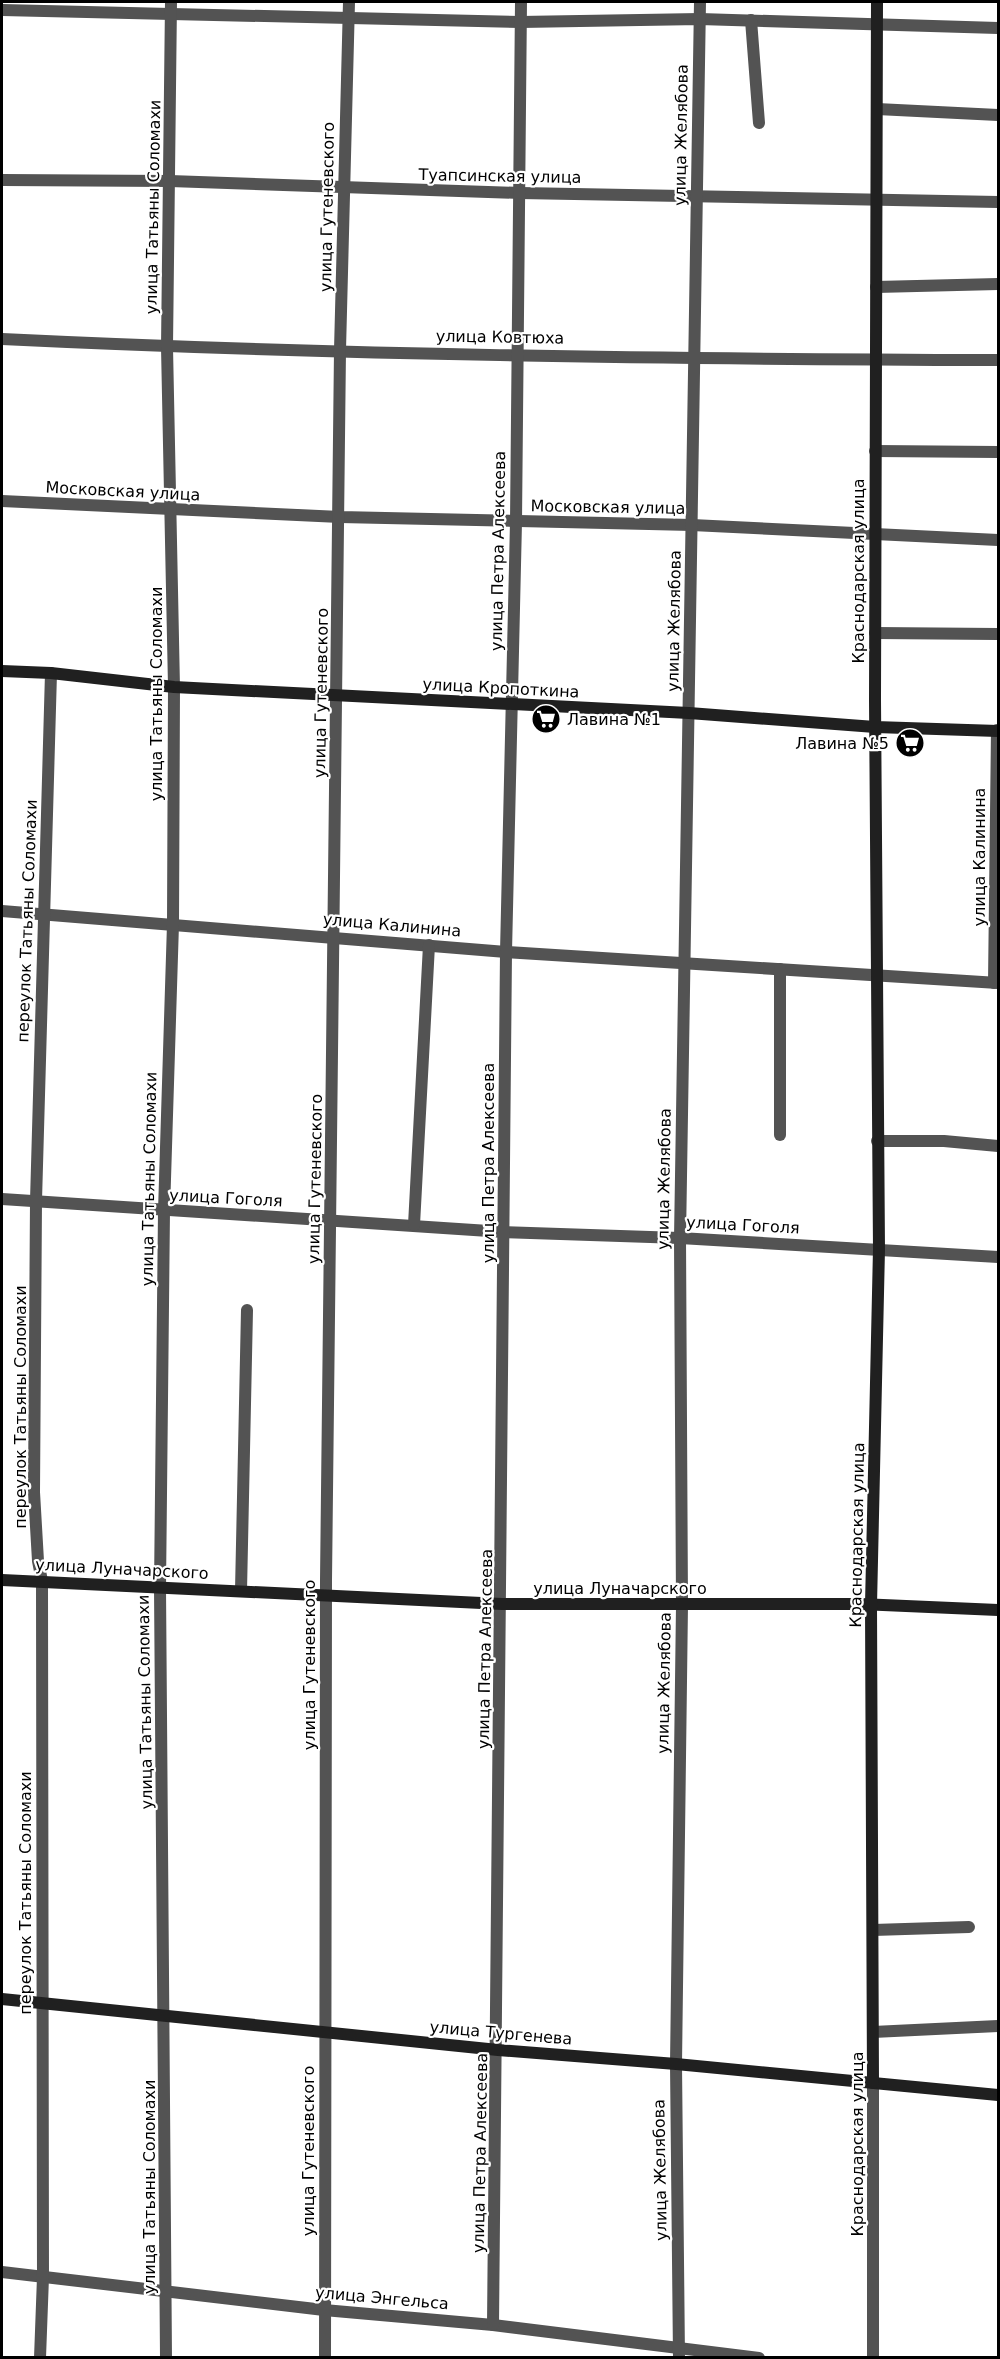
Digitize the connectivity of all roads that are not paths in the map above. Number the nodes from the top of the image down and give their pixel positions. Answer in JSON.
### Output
{"nodes":[{"id":1,"x":349,"y":2,"type":"edge"},
{"id":2,"x":521,"y":2,"type":"edge"},
{"id":3,"x":700,"y":2,"type":"edge"},
{"id":4,"x":877,"y":2,"type":"edge"},
{"id":5,"x":171,"y":8,"type":"edge"},
{"id":6,"x":2,"y":10,"type":"edge"},
{"id":7,"x":348,"y":18,"type":"junction"},
{"id":8,"x":700,"y":19,"type":"junction"},
{"id":9,"x":751,"y":20,"type":"junction"},
{"id":10,"x":520,"y":22,"type":"junction"},
{"id":11,"x":877,"y":24,"type":"junction"},
{"id":12,"x":999,"y":28,"type":"edge"},
{"id":13,"x":877,"y":109,"type":"junction"},
{"id":14,"x":999,"y":115,"type":"edge"},
{"id":15,"x":759,"y":123,"type":"dead end"},
{"id":16,"x":2,"y":180,"type":"edge"},
{"id":17,"x":170,"y":181,"type":"junction"},
{"id":18,"x":345,"y":189,"type":"junction"},
{"id":19,"x":520,"y":193,"type":"junction"},
{"id":20,"x":696,"y":197,"type":"junction"},
{"id":21,"x":877,"y":199,"type":"junction"},
{"id":22,"x":999,"y":202,"type":"edge"},
{"id":23,"x":999,"y":284,"type":"edge"},
{"id":24,"x":876,"y":287,"type":"junction"},
{"id":25,"x":2,"y":339,"type":"edge"},
{"id":26,"x":167,"y":347,"type":"junction"},
{"id":27,"x":340,"y":350,"type":"junction"},
{"id":28,"x":517,"y":354,"type":"junction"},
{"id":29,"x":695,"y":358,"type":"junction"},
{"id":30,"x":876,"y":360,"type":"junction"},
{"id":31,"x":999,"y":360,"type":"edge"},
{"id":32,"x":875,"y":451,"type":"junction"},
{"id":33,"x":999,"y":452,"type":"edge"},
{"id":34,"x":2,"y":501,"type":"edge"},
{"id":35,"x":171,"y":510,"type":"junction"},
{"id":36,"x":340,"y":517,"type":"junction"},
{"id":37,"x":516,"y":522,"type":"junction"},
{"id":38,"x":692,"y":525,"type":"junction"},
{"id":39,"x":874,"y":536,"type":"junction"},
{"id":40,"x":999,"y":540,"type":"edge"},
{"id":41,"x":874,"y":633,"type":"junction"},
{"id":42,"x":999,"y":634,"type":"edge"},
{"id":43,"x":2,"y":672,"type":"edge"},
{"id":44,"x":51,"y":673,"type":"junction"},
{"id":45,"x":174,"y":687,"type":"junction"},
{"id":46,"x":338,"y":695,"type":"junction"},
{"id":47,"x":512,"y":705,"type":"junction"},
{"id":48,"x":689,"y":713,"type":"junction"},
{"id":49,"x":875,"y":727,"type":"junction"},
{"id":50,"x":998,"y":730,"type":"edge"},
{"id":51,"x":2,"y":911,"type":"edge"},
{"id":52,"x":43,"y":913,"type":"junction"},
{"id":53,"x":173,"y":924,"type":"junction"},
{"id":54,"x":334,"y":936,"type":"junction"},
{"id":55,"x":429,"y":945,"type":"junction"},
{"id":56,"x":506,"y":952,"type":"junction"},
{"id":57,"x":684,"y":963,"type":"junction"},
{"id":58,"x":780,"y":969,"type":"junction"},
{"id":59,"x":876,"y":976,"type":"junction"},
{"id":60,"x":997,"y":983,"type":"edge"},
{"id":61,"x":780,"y":1135,"type":"dead end"},
{"id":62,"x":878,"y":1141,"type":"junction"},
{"id":63,"x":999,"y":1146,"type":"edge"},
{"id":64,"x":2,"y":1199,"type":"edge"},
{"id":65,"x":36,"y":1201,"type":"junction"},
{"id":66,"x":164,"y":1211,"type":"junction"},
{"id":67,"x":330,"y":1220,"type":"junction"},
{"id":68,"x":414,"y":1225,"type":"junction"},
{"id":69,"x":504,"y":1232,"type":"junction"},
{"id":70,"x":680,"y":1238,"type":"junction"},
{"id":71,"x":879,"y":1250,"type":"junction"},
{"id":72,"x":999,"y":1257,"type":"edge"},
{"id":73,"x":247,"y":1310,"type":"dead end"},
{"id":74,"x":2,"y":1580,"type":"edge"},
{"id":75,"x":42,"y":1581,"type":"junction"},
{"id":76,"x":160,"y":1588,"type":"junction"},
{"id":77,"x":241,"y":1591,"type":"junction"},
{"id":78,"x":326,"y":1594,"type":"junction"},
{"id":79,"x":502,"y":1604,"type":"junction"},
{"id":80,"x":682,"y":1605,"type":"junction"},
{"id":81,"x":871,"y":1605,"type":"junction"},
{"id":82,"x":999,"y":1610,"type":"edge"},
{"id":83,"x":969,"y":1927,"type":"dead end"},
{"id":84,"x":873,"y":1930,"type":"junction"},
{"id":85,"x":2,"y":1999,"type":"edge"},
{"id":86,"x":42,"y":2004,"type":"junction"},
{"id":87,"x":165,"y":2014,"type":"junction"},
{"id":88,"x":999,"y":2026,"type":"edge"},
{"id":89,"x":324,"y":2032,"type":"junction"},
{"id":90,"x":873,"y":2032,"type":"junction"},
{"id":91,"x":498,"y":2050,"type":"junction"},
{"id":92,"x":676,"y":2064,"type":"junction"},
{"id":93,"x":873,"y":2083,"type":"junction"},
{"id":94,"x":999,"y":2095,"type":"edge"},
{"id":95,"x":2,"y":2272,"type":"edge"},
{"id":96,"x":42,"y":2277,"type":"junction"},
{"id":97,"x":166,"y":2292,"type":"junction"},
{"id":98,"x":324,"y":2310,"type":"junction"},
{"id":99,"x":493,"y":2325,"type":"junction"},
{"id":100,"x":679,"y":2353,"type":"edge"},
{"id":101,"x":40,"y":2358,"type":"edge"},
{"id":102,"x":166,"y":2358,"type":"edge"},
{"id":103,"x":325,"y":2358,"type":"edge"},
{"id":104,"x":759,"y":2358,"type":"edge"},
{"id":105,"x":873,"y":2358,"type":"edge"}],
"edges":[{"from":1,"to":7,"type":"street","name":"улица Гутеневского"},
{"from":2,"to":10,"type":"street","name":"улица Петра Алексеева"},
{"from":3,"to":8,"type":"street","name":"улица Желябова"},
{"from":4,"to":11,"type":"main road","name":"Краснодарская улица"},
{"from":5,"to":6,"type":"street"},
{"from":5,"to":7,"type":"street"},
{"from":5,"to":17,"type":"street","name":"улица Татьяны Соломахи"},
{"from":7,"to":10,"type":"street"},
{"from":7,"to":18,"type":"street","name":"улица Гутеневского"},
{"from":8,"to":9,"type":"street"},
{"from":8,"to":10,"type":"street"},
{"from":8,"to":20,"type":"street","name":"улица Желябова"},
{"from":9,"to":11,"type":"street"},
{"from":9,"to":15,"type":"street"},
{"from":10,"to":19,"type":"street","name":"улица Петра Алексеева"},
{"from":11,"to":12,"type":"street"},
{"from":11,"to":13,"type":"main road","name":"Краснодарская улица"},
{"from":13,"to":14,"type":"street"},
{"from":13,"to":21,"type":"main road","name":"Краснодарская улица"},
{"from":16,"to":17,"type":"street","name":"Туапсинская улица"},
{"from":17,"to":18,"type":"street","name":"Туапсинская улица"},
{"from":17,"to":26,"type":"street","name":"улица Татьяны Соломахи"},
{"from":18,"to":19,"type":"street","name":"Туапсинская улица"},
{"from":18,"to":27,"type":"street","name":"улица Гутеневского"},
{"from":19,"to":20,"type":"street","name":"Туапсинская улица"},
{"from":19,"to":28,"type":"street","name":"улица Петра Алексеева"},
{"from":20,"to":21,"type":"street","name":"Туапсинская улица"},
{"from":20,"to":29,"type":"street","name":"улица Желябова"},
{"from":21,"to":22,"type":"street","name":"Туапсинская улица"},
{"from":21,"to":24,"type":"main road","name":"Краснодарская улица"},
{"from":23,"to":24,"type":"street"},
{"from":24,"to":30,"type":"main road","name":"Краснодарская улица"},
{"from":25,"to":26,"type":"street","name":"улица Ковтюха"},
{"from":26,"to":27,"type":"street","name":"улица Ковтюха"},
{"from":26,"to":35,"type":"street","name":"улица Татьяны Соломахи"},
{"from":27,"to":28,"type":"street","name":"улица Ковтюха"},
{"from":27,"to":36,"type":"street","name":"улица Гутеневского"},
{"from":28,"to":29,"type":"street","name":"улица Ковтюха"},
{"from":28,"to":37,"type":"street","name":"улица Петра Алексеева"},
{"from":29,"to":30,"type":"street","name":"улица Ковтюха"},
{"from":29,"to":38,"type":"street","name":"улица Желябова"},
{"from":30,"to":31,"type":"street","name":"улица Ковтюха"},
{"from":30,"to":32,"type":"main road","name":"Краснодарская улица"},
{"from":32,"to":33,"type":"street"},
{"from":32,"to":39,"type":"main road","name":"Краснодарская улица"},
{"from":34,"to":35,"type":"street","name":"Московская улица"},
{"from":35,"to":36,"type":"street","name":"Московская улица"},
{"from":35,"to":45,"type":"street","name":"улица Татьяны Соломахи"},
{"from":36,"to":37,"type":"street","name":"Московская улица"},
{"from":36,"to":46,"type":"street","name":"улица Гутеневского"},
{"from":37,"to":38,"type":"street","name":"Московская улица"},
{"from":37,"to":47,"type":"street","name":"улица Петра Алексеева"},
{"from":38,"to":39,"type":"street","name":"Московская улица"},
{"from":38,"to":48,"type":"street","name":"улица Желябова"},
{"from":39,"to":40,"type":"street","name":"Московская улица"},
{"from":39,"to":41,"type":"main road","name":"Краснодарская улица"},
{"from":41,"to":42,"type":"street"},
{"from":41,"to":49,"type":"main road","name":"Краснодарская улица"},
{"from":43,"to":44,"type":"main road","name":"улица Кропоткина"},
{"from":44,"to":45,"type":"main road","name":"улица Кропоткина"},
{"from":44,"to":52,"type":"street","name":"переулок Татьяны Соломахи"},
{"from":45,"to":46,"type":"main road","name":"улица Кропоткина"},
{"from":45,"to":53,"type":"street","name":"улица Татьяны Соломахи"},
{"from":46,"to":47,"type":"main road","name":"улица Кропоткина"},
{"from":46,"to":54,"type":"street","name":"улица Гутеневского"},
{"from":47,"to":48,"type":"main road","name":"улица Кропоткина"},
{"from":47,"to":56,"type":"street","name":"улица Петра Алексеева"},
{"from":48,"to":49,"type":"main road","name":"улица Кропоткина"},
{"from":48,"to":57,"type":"street","name":"улица Желябова"},
{"from":49,"to":50,"type":"main road","name":"улица Кропоткина"},
{"from":49,"to":59,"type":"main road","name":"Краснодарская улица"},
{"from":50,"to":60,"type":"street","name":"улица Калинина"},
{"from":51,"to":52,"type":"street","name":"улица Калинина"},
{"from":52,"to":53,"type":"street","name":"улица Калинина"},
{"from":52,"to":65,"type":"street","name":"переулок Татьяны Соломахи"},
{"from":53,"to":54,"type":"street","name":"улица Калинина"},
{"from":53,"to":66,"type":"street","name":"улица Татьяны Соломахи"},
{"from":54,"to":55,"type":"street","name":"улица Калинина"},
{"from":54,"to":67,"type":"street","name":"улица Гутеневского"},
{"from":55,"to":56,"type":"street","name":"улица Калинина"},
{"from":55,"to":68,"type":"street"},
{"from":56,"to":57,"type":"street","name":"улица Калинина"},
{"from":56,"to":69,"type":"street","name":"улица Петра Алексеева"},
{"from":57,"to":58,"type":"street","name":"улица Калинина"},
{"from":57,"to":70,"type":"street","name":"улица Желябова"},
{"from":58,"to":59,"type":"street","name":"улица Калинина"},
{"from":58,"to":61,"type":"street"},
{"from":59,"to":60,"type":"street","name":"улица Калинина"},
{"from":59,"to":62,"type":"main road","name":"Краснодарская улица"},
{"from":62,"to":63,"type":"street"},
{"from":62,"to":71,"type":"main road","name":"Краснодарская улица"},
{"from":64,"to":65,"type":"street","name":"улица Гоголя"},
{"from":65,"to":66,"type":"street","name":"улица Гоголя"},
{"from":65,"to":75,"type":"street","name":"переулок Татьяны Соломахи"},
{"from":66,"to":67,"type":"street","name":"улица Гоголя"},
{"from":66,"to":76,"type":"street","name":"улица Татьяны Соломахи"},
{"from":67,"to":68,"type":"street","name":"улица Гоголя"},
{"from":67,"to":78,"type":"street","name":"улица Гутеневского"},
{"from":68,"to":69,"type":"street","name":"улица Гоголя"},
{"from":69,"to":70,"type":"street","name":"улица Гоголя"},
{"from":69,"to":79,"type":"street","name":"улица Петра Алексеева"},
{"from":70,"to":71,"type":"street","name":"улица Гоголя"},
{"from":70,"to":80,"type":"street","name":"улица Желябова"},
{"from":71,"to":72,"type":"street","name":"улица Гоголя"},
{"from":71,"to":81,"type":"main road","name":"Краснодарская улица"},
{"from":73,"to":77,"type":"street"},
{"from":74,"to":75,"type":"main road","name":"улица Луначарского"},
{"from":75,"to":76,"type":"main road","name":"улица Луначарского"},
{"from":75,"to":86,"type":"street","name":"переулок Татьяны Соломахи"},
{"from":76,"to":77,"type":"main road","name":"улица Луначарского"},
{"from":76,"to":87,"type":"street","name":"улица Татьяны Соломахи"},
{"from":77,"to":78,"type":"main road","name":"улица Луначарского"},
{"from":78,"to":79,"type":"main road","name":"улица Луначарского"},
{"from":78,"to":89,"type":"street","name":"улица Гутеневского"},
{"from":79,"to":80,"type":"main road","name":"улица Луначарского"},
{"from":79,"to":91,"type":"street","name":"улица Петра Алексеева"},
{"from":80,"to":81,"type":"main road","name":"улица Луначарского"},
{"from":80,"to":92,"type":"street","name":"улица Желябова"},
{"from":81,"to":82,"type":"main road","name":"улица Луначарского"},
{"from":81,"to":84,"type":"main road","name":"Краснодарская улица"},
{"from":83,"to":84,"type":"street"},
{"from":84,"to":90,"type":"main road","name":"Краснодарская улица"},
{"from":85,"to":86,"type":"main road","name":"улица Тургенева"},
{"from":86,"to":87,"type":"main road","name":"улица Тургенева"},
{"from":86,"to":96,"type":"street","name":"переулок Татьяны Соломахи"},
{"from":87,"to":89,"type":"main road","name":"улица Тургенева"},
{"from":87,"to":97,"type":"street","name":"улица Татьяны Соломахи"},
{"from":88,"to":90,"type":"street"},
{"from":89,"to":91,"type":"main road","name":"улица Тургенева"},
{"from":89,"to":98,"type":"street","name":"улица Гутеневского"},
{"from":90,"to":93,"type":"main road","name":"Краснодарская улица"},
{"from":91,"to":92,"type":"main road","name":"улица Тургенева"},
{"from":91,"to":99,"type":"street","name":"улица Петра Алексеева"},
{"from":92,"to":93,"type":"main road","name":"улица Тургенева"},
{"from":92,"to":100,"type":"street","name":"улица Желябова"},
{"from":93,"to":94,"type":"main road","name":"улица Тургенева"},
{"from":93,"to":105,"type":"street","name":"Краснодарская улица"},
{"from":95,"to":96,"type":"street","name":"улица Энгельса"},
{"from":96,"to":97,"type":"street","name":"улица Энгельса"},
{"from":96,"to":101,"type":"street","name":"переулок Татьяны Соломахи"},
{"from":97,"to":98,"type":"street","name":"улица Энгельса"},
{"from":97,"to":102,"type":"street","name":"улица Татьяны Соломахи"},
{"from":98,"to":99,"type":"street","name":"улица Энгельса"},
{"from":98,"to":103,"type":"street","name":"улица Гутеневского"},
{"from":99,"to":100,"type":"street","name":"улица Энгельса"},
{"from":100,"to":104,"type":"street","name":"улица Энгельса"}]}
